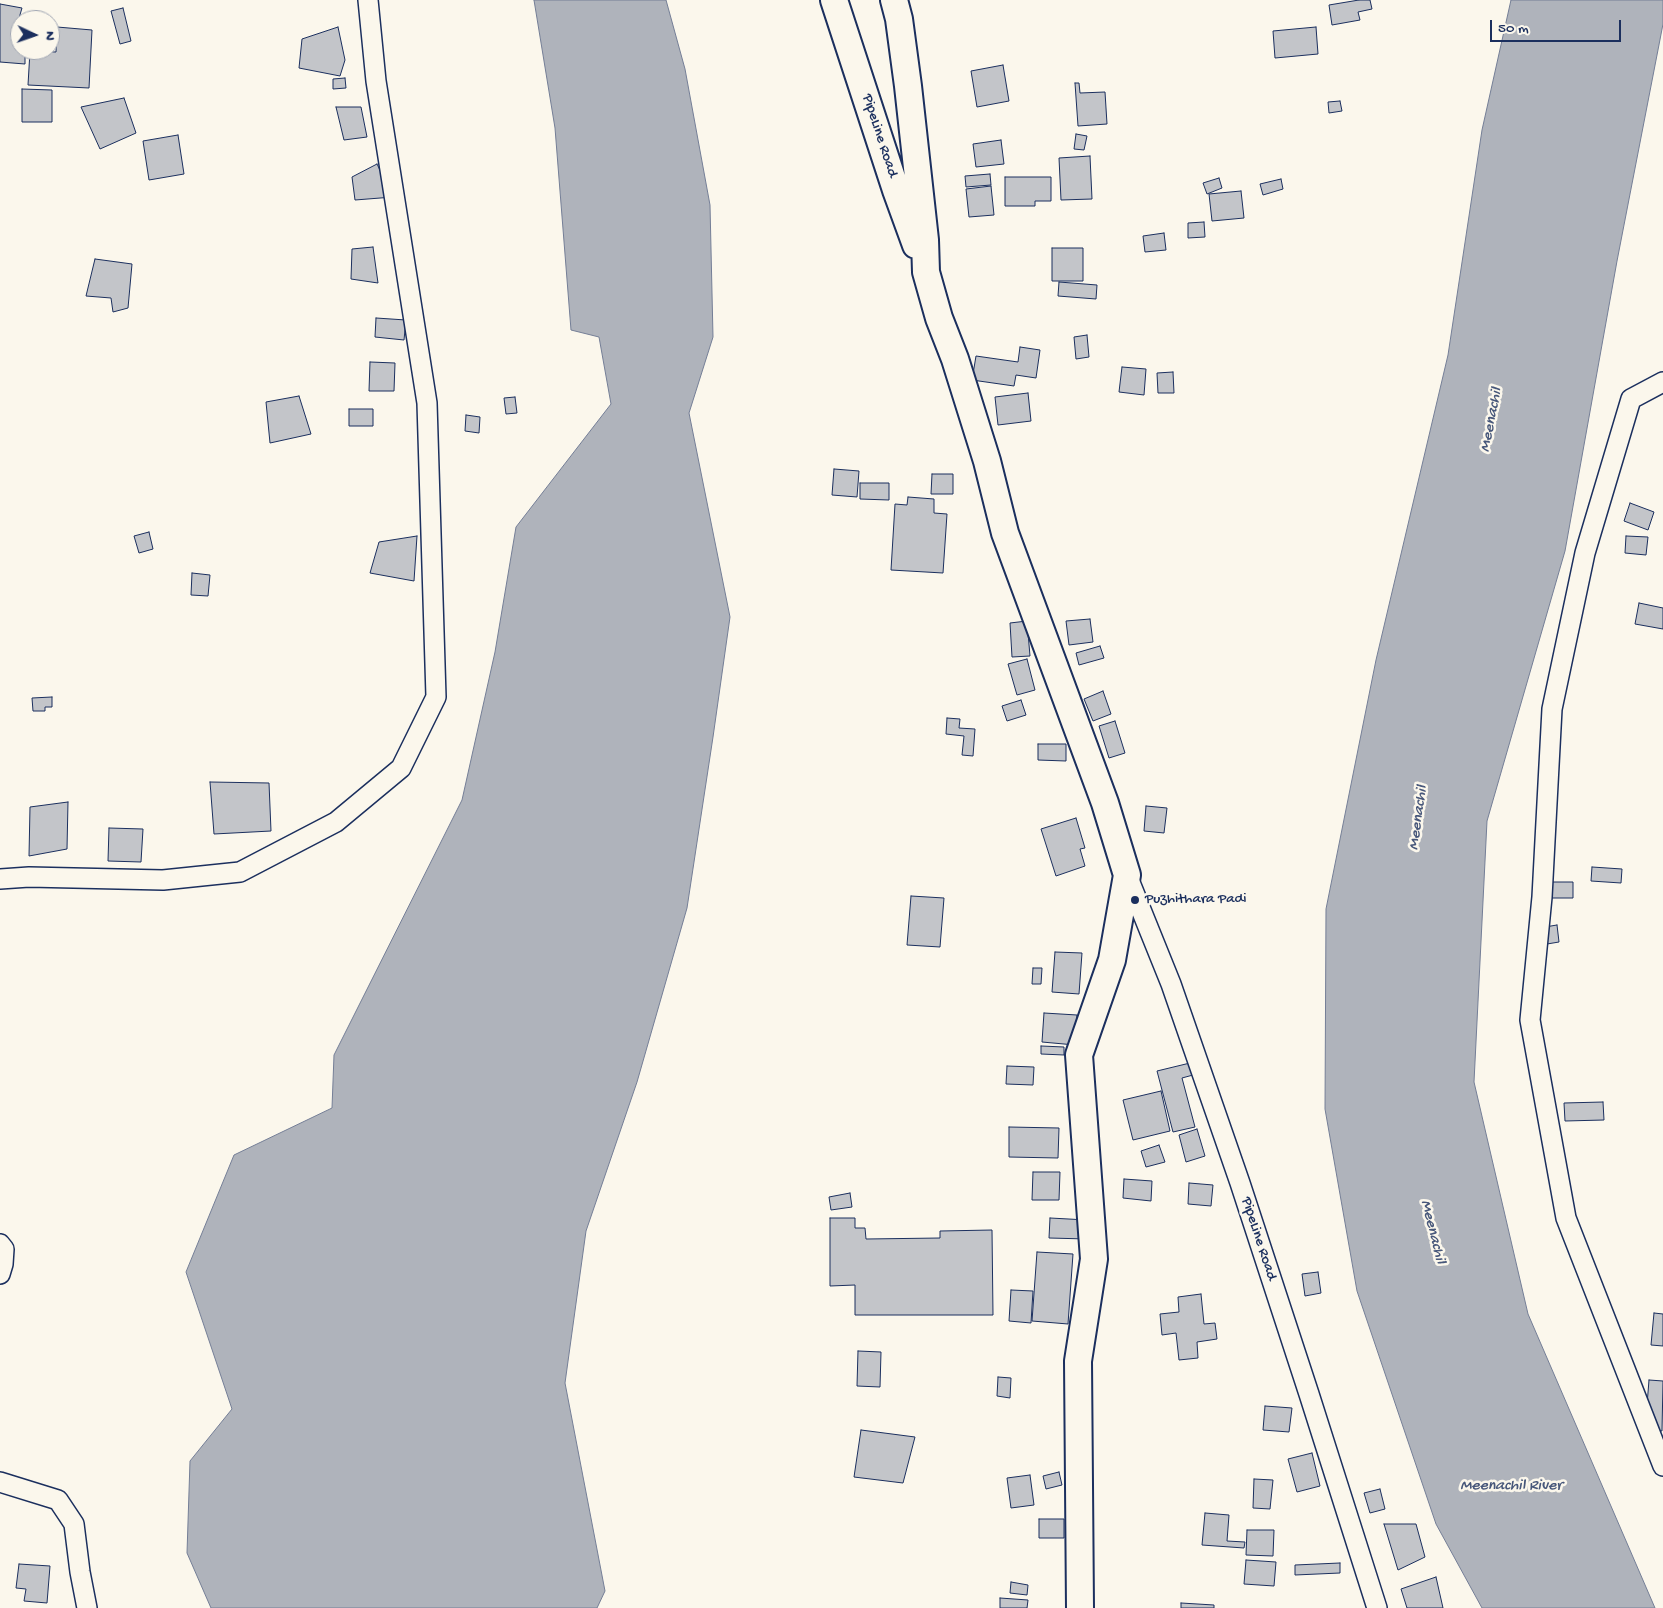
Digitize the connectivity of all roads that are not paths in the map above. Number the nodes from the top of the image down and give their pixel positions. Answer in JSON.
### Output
{"nodes":[{"id":1,"x":368,"y":0,"type":"edge"},
{"id":2,"x":834,"y":0,"type":"edge"},
{"id":3,"x":894,"y":0,"type":"edge"},
{"id":4,"x":926,"y":272,"type":"junction"},
{"id":5,"x":1663,"y":382,"type":"edge"},
{"id":6,"x":1127,"y":875,"type":"junction"},
{"id":7,"x":0,"y":879,"type":"edge"},
{"id":8,"x":0,"y":1244,"type":"edge"},
{"id":9,"x":0,"y":1274,"type":"edge"},
{"id":10,"x":1658,"y":1439,"type":"edge"},
{"id":11,"x":1663,"y":1466,"type":"edge"},
{"id":12,"x":0,"y":1482,"type":"edge"},
{"id":13,"x":87,"y":1608,"type":"edge"},
{"id":14,"x":1080,"y":1608,"type":"edge"},
{"id":15,"x":1377,"y":1608,"type":"edge"}],
"edges":[{"from":1,"to":7,"type":"street"},
{"from":2,"to":4,"type":"main road","name":"PipeLine Road"},
{"from":3,"to":4,"type":"main road"},
{"from":4,"to":6,"type":"main road"},
{"from":5,"to":10,"type":"street"},
{"from":6,"to":14,"type":"main road"},
{"from":6,"to":15,"type":"street","name":"PipeLine Road"},
{"from":8,"to":9,"type":"street"},
{"from":10,"to":11,"type":"street"},
{"from":12,"to":13,"type":"street"}]}
